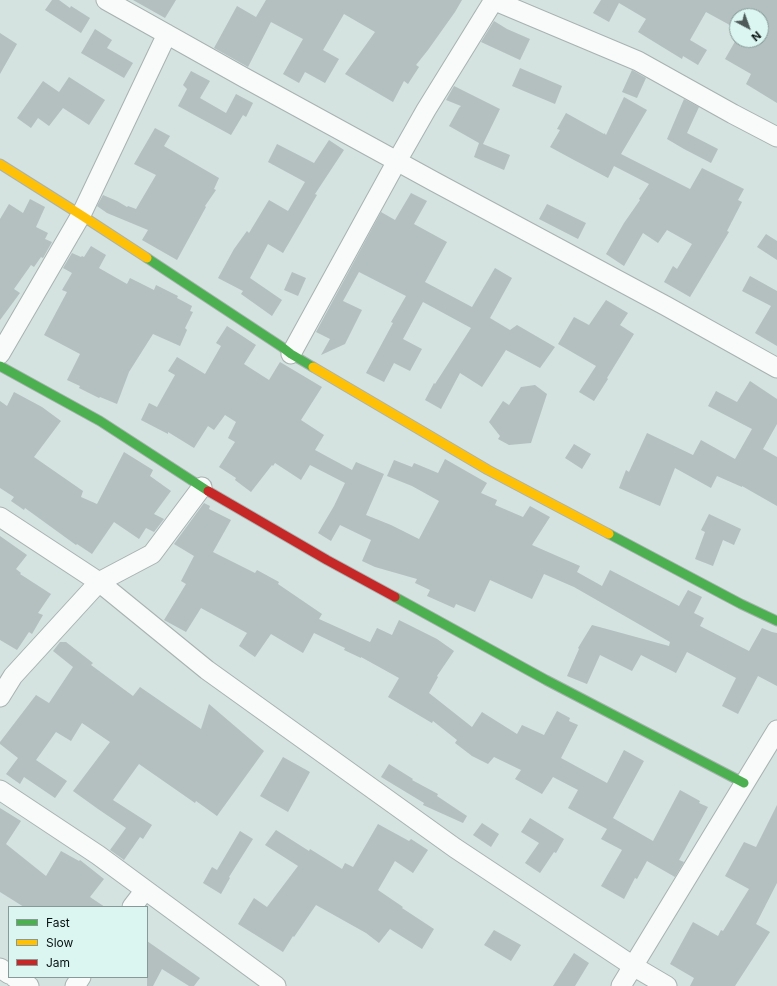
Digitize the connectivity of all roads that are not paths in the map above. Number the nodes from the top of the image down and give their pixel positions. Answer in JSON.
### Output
{"nodes":[{"id":1,"x":106,"y":0,"type":"edge"},
{"id":2,"x":494,"y":0,"type":"edge"},
{"id":3,"x":166,"y":34,"type":"junction"},
{"id":4,"x":777,"y":137,"type":"edge"},
{"id":5,"x":397,"y":161,"type":"junction"},
{"id":6,"x":0,"y":164,"type":"edge"},
{"id":7,"x":81,"y":215,"type":"junction"},
{"id":8,"x":0,"y":354,"type":"edge"},
{"id":9,"x":291,"y":354,"type":"junction"},
{"id":10,"x":0,"y":366,"type":"edge"},
{"id":11,"x":777,"y":368,"type":"edge"},
{"id":12,"x":202,"y":487,"type":"junction"},
{"id":13,"x":0,"y":517,"type":"edge"},
{"id":14,"x":99,"y":582,"type":"junction"},
{"id":15,"x":777,"y":622,"type":"edge"},
{"id":16,"x":7,"y":672,"type":"edge"},
{"id":17,"x":0,"y":697,"type":"edge"},
{"id":18,"x":777,"y":730,"type":"edge"},
{"id":19,"x":744,"y":783,"type":"junction"},
{"id":20,"x":0,"y":790,"type":"edge"},
{"id":21,"x":145,"y":890,"type":"junction"},
{"id":22,"x":133,"y":906,"type":"edge"},
{"id":23,"x":633,"y":966,"type":"junction"},
{"id":24,"x":16,"y":978,"type":"edge"},
{"id":25,"x":29,"y":986,"type":"edge"},
{"id":26,"x":276,"y":986,"type":"edge"},
{"id":27,"x":621,"y":986,"type":"edge"},
{"id":28,"x":667,"y":986,"type":"edge"}],
"edges":[{"from":1,"to":3,"type":"street"},
{"from":2,"to":4,"type":"street"},
{"from":2,"to":5,"type":"street"},
{"from":3,"to":5,"type":"street"},
{"from":3,"to":7,"type":"street"},
{"from":5,"to":9,"type":"street"},
{"from":5,"to":11,"type":"street"},
{"from":6,"to":7,"type":"street"},
{"from":7,"to":8,"type":"street"},
{"from":7,"to":9,"type":"street"},
{"from":9,"to":15,"type":"street"},
{"from":10,"to":12,"type":"street"},
{"from":12,"to":14,"type":"street"},
{"from":12,"to":19,"type":"street"},
{"from":13,"to":14,"type":"street"},
{"from":14,"to":16,"type":"street"},
{"from":14,"to":23,"type":"street"},
{"from":16,"to":17,"type":"street"},
{"from":18,"to":19,"type":"street"},
{"from":19,"to":23,"type":"street"},
{"from":20,"to":21,"type":"street"},
{"from":21,"to":22,"type":"street"},
{"from":21,"to":26,"type":"street"},
{"from":23,"to":27,"type":"street"},
{"from":23,"to":28,"type":"street"},
{"from":24,"to":25,"type":"street"}]}
